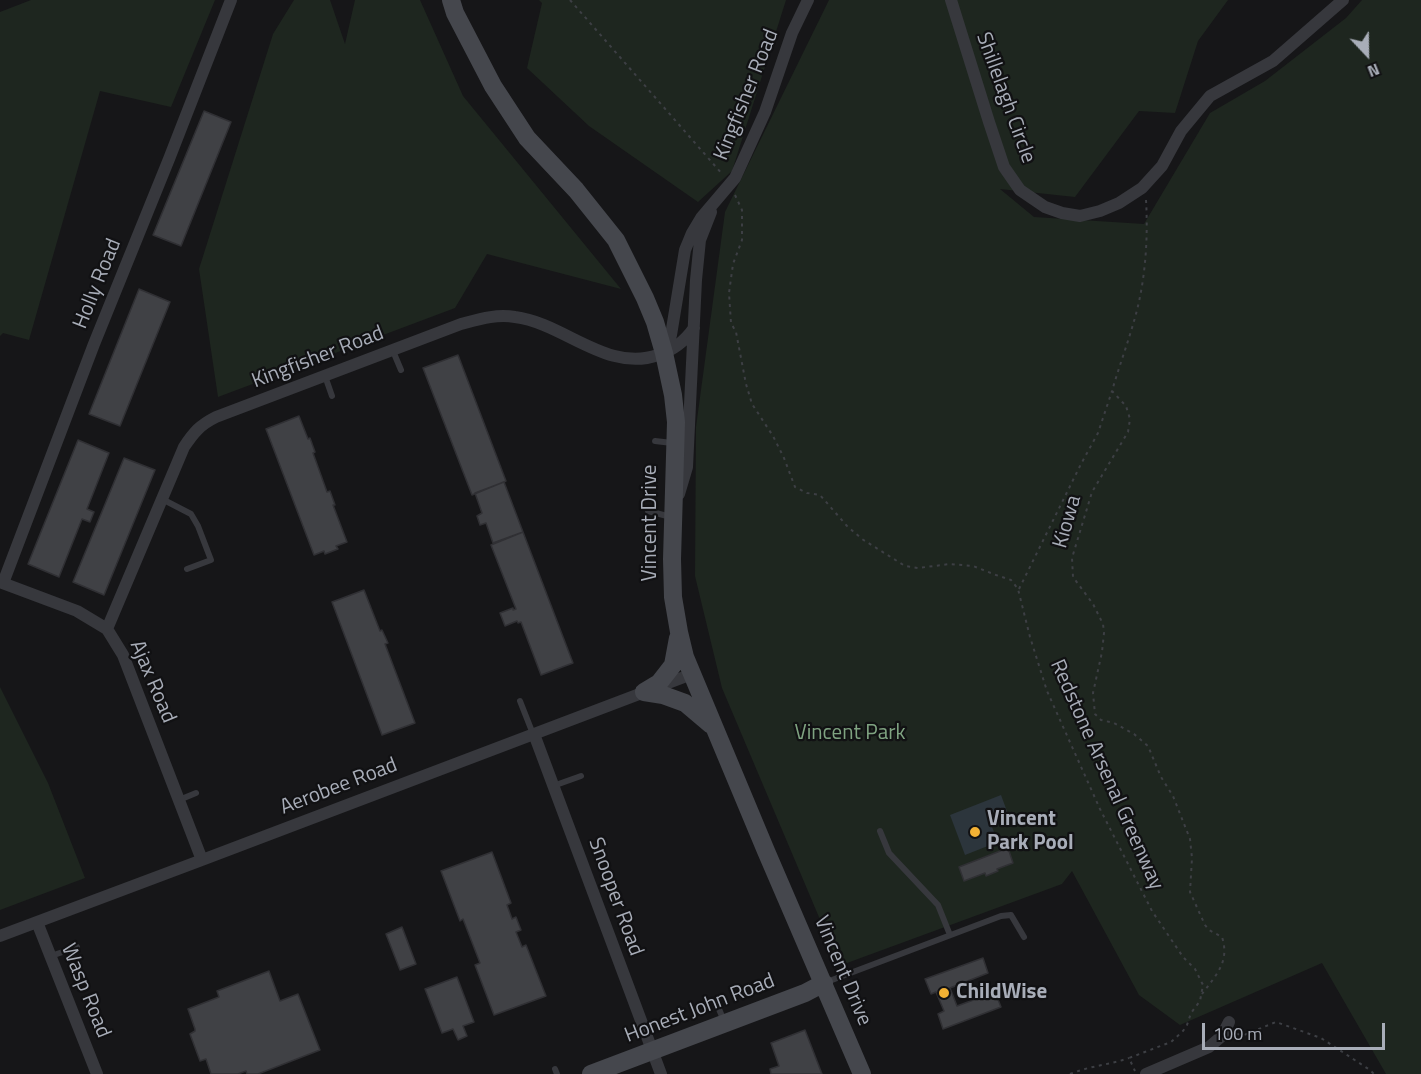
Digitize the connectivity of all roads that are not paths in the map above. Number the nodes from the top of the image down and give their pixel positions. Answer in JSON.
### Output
{"nodes":[{"id":1,"x":231,"y":0,"type":"edge"},
{"id":2,"x":451,"y":0,"type":"edge"},
{"id":3,"x":808,"y":0,"type":"edge"},
{"id":4,"x":951,"y":0,"type":"edge"},
{"id":5,"x":1343,"y":0,"type":"edge"},
{"id":6,"x":716,"y":200,"type":"junction"},
{"id":7,"x":694,"y":328,"type":"junction"},
{"id":8,"x":393,"y":351,"type":"junction"},
{"id":9,"x":664,"y":353,"type":"junction"},
{"id":10,"x":401,"y":370,"type":"dead end"},
{"id":11,"x":325,"y":376,"type":"junction"},
{"id":12,"x":332,"y":396,"type":"dead end"},
{"id":13,"x":655,"y":441,"type":"dead end"},
{"id":14,"x":675,"y":444,"type":"junction"},
{"id":15,"x":162,"y":499,"type":"junction"},
{"id":16,"x":648,"y":511,"type":"dead end"},
{"id":17,"x":672,"y":517,"type":"junction"},
{"id":18,"x":187,"y":569,"type":"dead end"},
{"id":19,"x":2,"y":583,"type":"edge"},
{"id":20,"x":107,"y":629,"type":"junction"},
{"id":21,"x":679,"y":632,"type":"junction"},
{"id":22,"x":692,"y":674,"type":"junction"},
{"id":23,"x":644,"y":692,"type":"junction"},
{"id":24,"x":520,"y":701,"type":"dead end"},
{"id":25,"x":714,"y":728,"type":"junction"},
{"id":26,"x":534,"y":734,"type":"junction"},
{"id":27,"x":581,"y":776,"type":"dead end"},
{"id":28,"x":553,"y":786,"type":"junction"},
{"id":29,"x":196,"y":793,"type":"dead end"},
{"id":30,"x":179,"y":801,"type":"junction"},
{"id":31,"x":880,"y":831,"type":"dead end"},
{"id":32,"x":202,"y":860,"type":"junction"},
{"id":33,"x":38,"y":922,"type":"junction"},
{"id":34,"x":950,"y":935,"type":"junction"},
{"id":35,"x":0,"y":936,"type":"edge"},
{"id":36,"x":1024,"y":937,"type":"dead end"},
{"id":37,"x":77,"y":946,"type":"dead end"},
{"id":38,"x":51,"y":956,"type":"junction"},
{"id":39,"x":824,"y":983,"type":"junction"},
{"id":40,"x":716,"y":1002,"type":"dead end"},
{"id":41,"x":725,"y":1024,"type":"junction"},
{"id":42,"x":1226,"y":1028,"type":"road end"},
{"id":43,"x":652,"y":1052,"type":"junction"},
{"id":44,"x":97,"y":1074,"type":"edge"},
{"id":45,"x":591,"y":1074,"type":"edge"},
{"id":46,"x":661,"y":1074,"type":"edge"},
{"id":47,"x":862,"y":1074,"type":"edge"},
{"id":48,"x":1146,"y":1074,"type":"edge"}],
"edges":[{"from":1,"to":19,"type":"street","name":"Holly Road"},
{"from":2,"to":9,"type":"street","name":"Vincent Drive"},
{"from":3,"to":6,"type":"street","name":"Kingfisher Road"},
{"from":4,"to":5,"type":"street","name":"Shillelagh Circle"},
{"from":6,"to":7,"type":"street","name":"Kingfisher Road"},
{"from":6,"to":9,"type":"street","name":"Kingfisher Road"},
{"from":7,"to":9,"type":"street","name":"Kingfisher Road"},
{"from":7,"to":17,"type":"street","name":"Kingfisher Road"},
{"from":8,"to":9,"type":"street","name":"Kingfisher Road"},
{"from":8,"to":10,"type":"lane"},
{"from":8,"to":11,"type":"street","name":"Kingfisher Road"},
{"from":9,"to":14,"type":"street","name":"Vincent Drive"},
{"from":11,"to":12,"type":"lane"},
{"from":11,"to":15,"type":"street","name":"Kingfisher Road"},
{"from":13,"to":14,"type":"lane"},
{"from":14,"to":17,"type":"street","name":"Vincent Drive"},
{"from":15,"to":18,"type":"lane"},
{"from":15,"to":20,"type":"street","name":"Kingfisher Road"},
{"from":16,"to":17,"type":"lane"},
{"from":17,"to":21,"type":"street","name":"Vincent Drive"},
{"from":19,"to":20,"type":"street","name":"Ajax Road"},
{"from":20,"to":30,"type":"street","name":"Ajax Road"},
{"from":21,"to":22,"type":"street","name":"Vincent Drive"},
{"from":21,"to":23,"type":"street"},
{"from":22,"to":23,"type":"street","name":"Aerobee Road"},
{"from":22,"to":25,"type":"street","name":"Vincent Drive"},
{"from":23,"to":25,"type":"street"},
{"from":23,"to":26,"type":"street","name":"Aerobee Road"},
{"from":24,"to":26,"type":"lane"},
{"from":25,"to":39,"type":"street","name":"Vincent Drive"},
{"from":26,"to":28,"type":"street","name":"Snooper Road"},
{"from":26,"to":32,"type":"street","name":"Aerobee Road"},
{"from":27,"to":28,"type":"lane"},
{"from":28,"to":43,"type":"street","name":"Snooper Road"},
{"from":29,"to":30,"type":"lane"},
{"from":30,"to":32,"type":"street","name":"Ajax Road"},
{"from":31,"to":34,"type":"lane"},
{"from":32,"to":33,"type":"street","name":"Aerobee Road"},
{"from":33,"to":35,"type":"street","name":"Aerobee Road"},
{"from":33,"to":38,"type":"street","name":"Wasp Road"},
{"from":34,"to":36,"type":"lane"},
{"from":34,"to":39,"type":"lane"},
{"from":37,"to":38,"type":"lane"},
{"from":38,"to":44,"type":"street","name":"Wasp Road"},
{"from":39,"to":41,"type":"street","name":"Honest John Road"},
{"from":39,"to":47,"type":"street","name":"Vincent Drive"},
{"from":40,"to":41,"type":"lane"},
{"from":41,"to":43,"type":"street","name":"Honest John Road"},
{"from":42,"to":48,"type":"street"},
{"from":43,"to":45,"type":"street","name":"Honest John Road"},
{"from":43,"to":46,"type":"street","name":"Snooper Road"}]}
